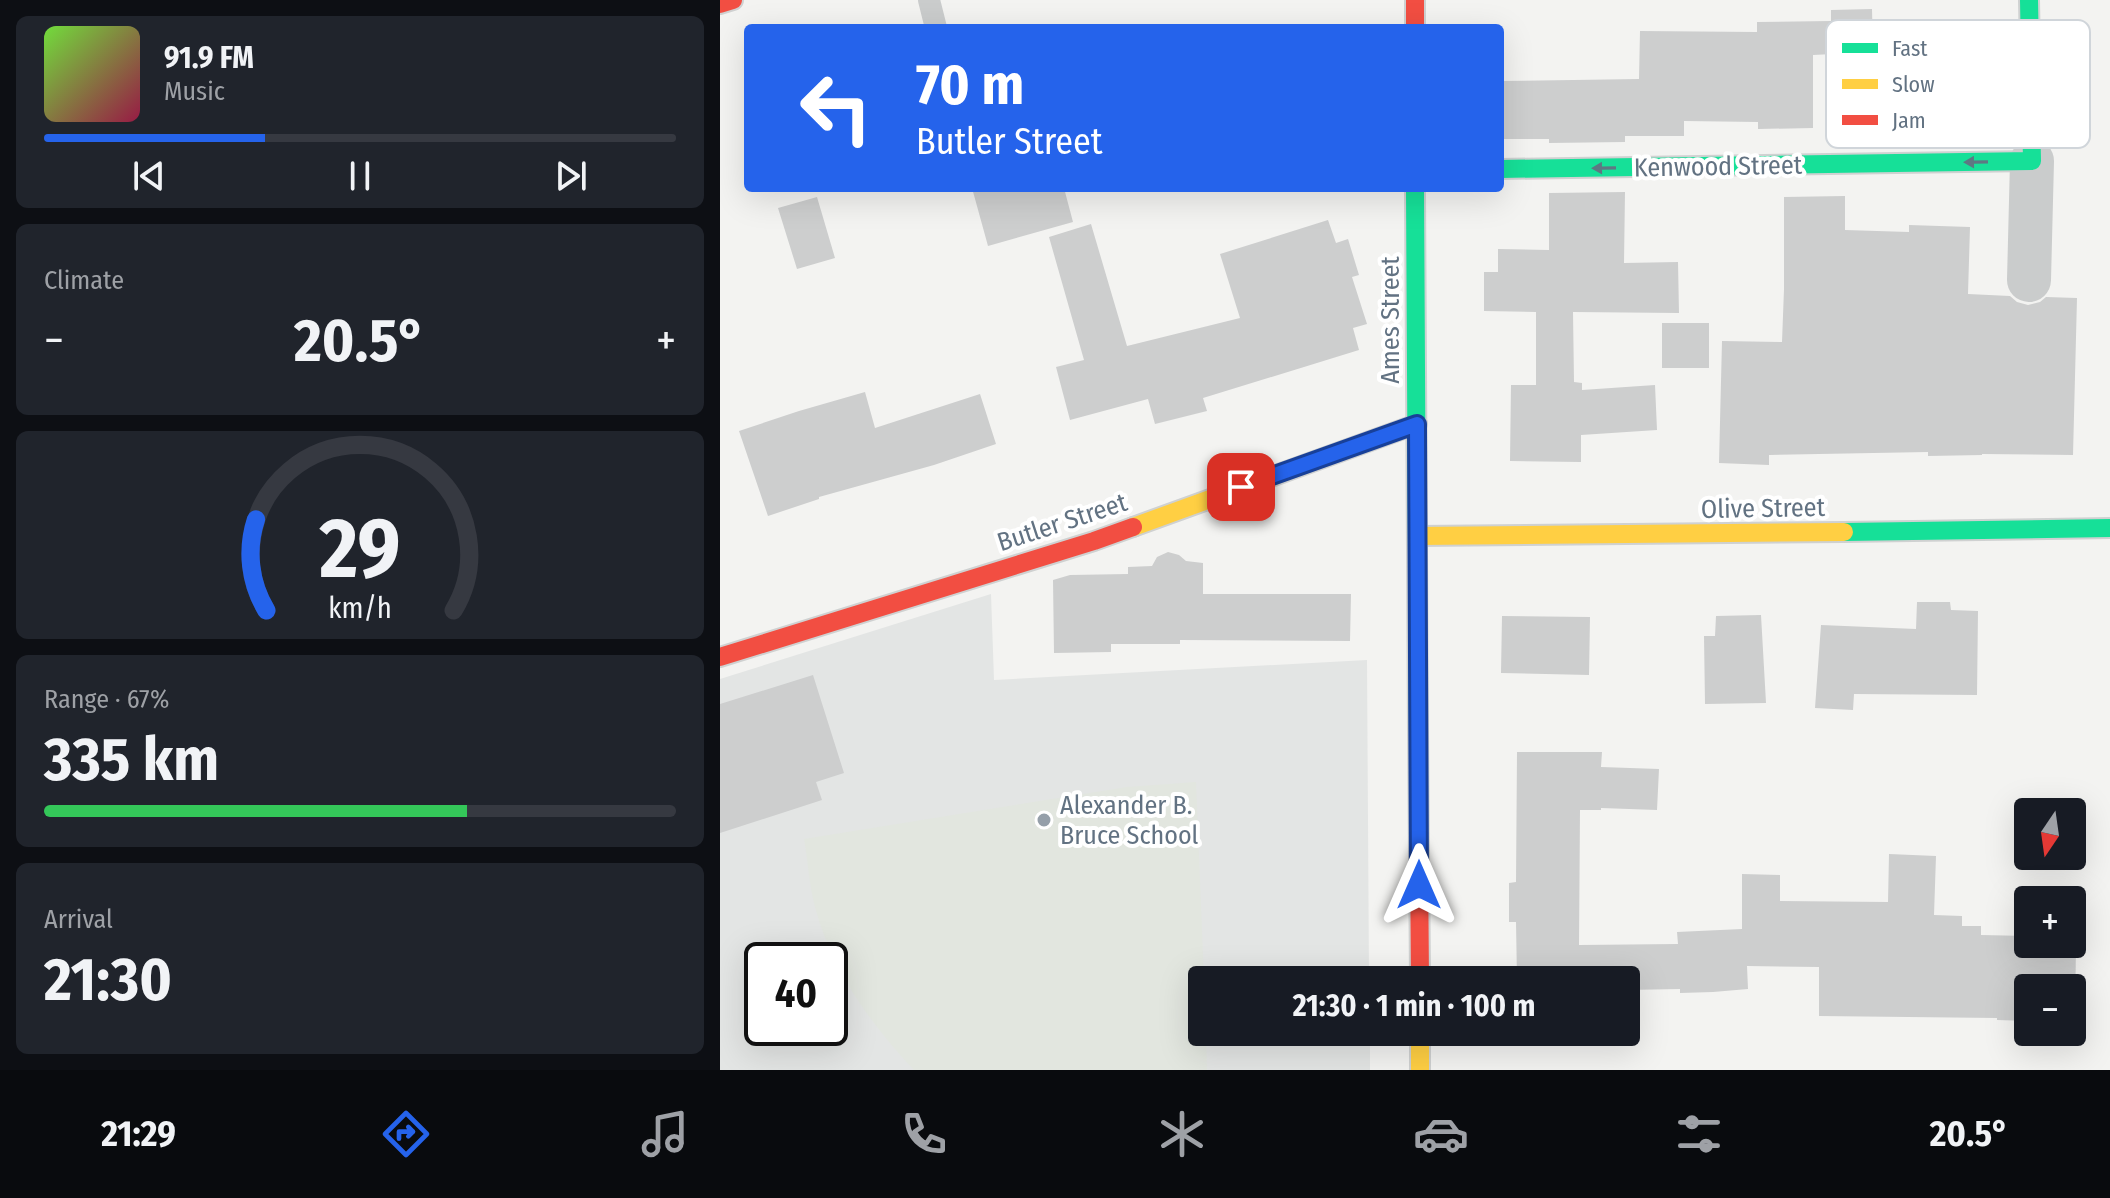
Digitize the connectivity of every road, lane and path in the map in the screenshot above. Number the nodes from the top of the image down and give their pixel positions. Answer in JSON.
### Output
{"nodes":[{"id":1,"x":733,"y":0,"type":"edge"},
{"id":2,"x":929,"y":0,"type":"edge"},
{"id":3,"x":1415,"y":0,"type":"edge"},
{"id":4,"x":2029,"y":0,"type":"edge"},
{"id":5,"x":720,"y":4,"type":"edge"},
{"id":6,"x":2029,"y":20,"type":"edge"},
{"id":7,"x":935,"y":24,"type":"edge"},
{"id":8,"x":1415,"y":24,"type":"edge"},
{"id":9,"x":2032,"y":148,"type":"edge"},
{"id":10,"x":2032,"y":161,"type":"junction"},
{"id":11,"x":1504,"y":169,"type":"edge"},
{"id":12,"x":1415,"y":192,"type":"edge"},
{"id":13,"x":2029,"y":280,"type":"dead end"},
{"id":14,"x":1417,"y":424,"type":"junction"},
{"id":15,"x":2110,"y":528,"type":"edge"},
{"id":16,"x":1417,"y":536,"type":"junction"},
{"id":17,"x":720,"y":657,"type":"edge"},
{"id":18,"x":1420,"y":966,"type":"edge"},
{"id":19,"x":1420,"y":1046,"type":"edge"},
{"id":20,"x":1420,"y":1070,"type":"edge"}],
"edges":[{"from":1,"to":5,"type":"street"},
{"from":2,"to":7,"type":"lane"},
{"from":3,"to":8,"type":"street"},
{"from":4,"to":6,"type":"street"},
{"from":9,"to":10,"type":"street"},
{"from":10,"to":11,"type":"street","name":"Kenwood Street","one_way":true},
{"from":10,"to":13,"type":"street"},
{"from":12,"to":14,"type":"street","name":"Ames Street"},
{"from":14,"to":16,"type":"street","name":"Ames Street"},
{"from":14,"to":17,"type":"street","name":"Butler Street"},
{"from":15,"to":16,"type":"street","name":"Olive Street"},
{"from":16,"to":18,"type":"street","name":"Ames Street"},
{"from":19,"to":20,"type":"street"}]}
